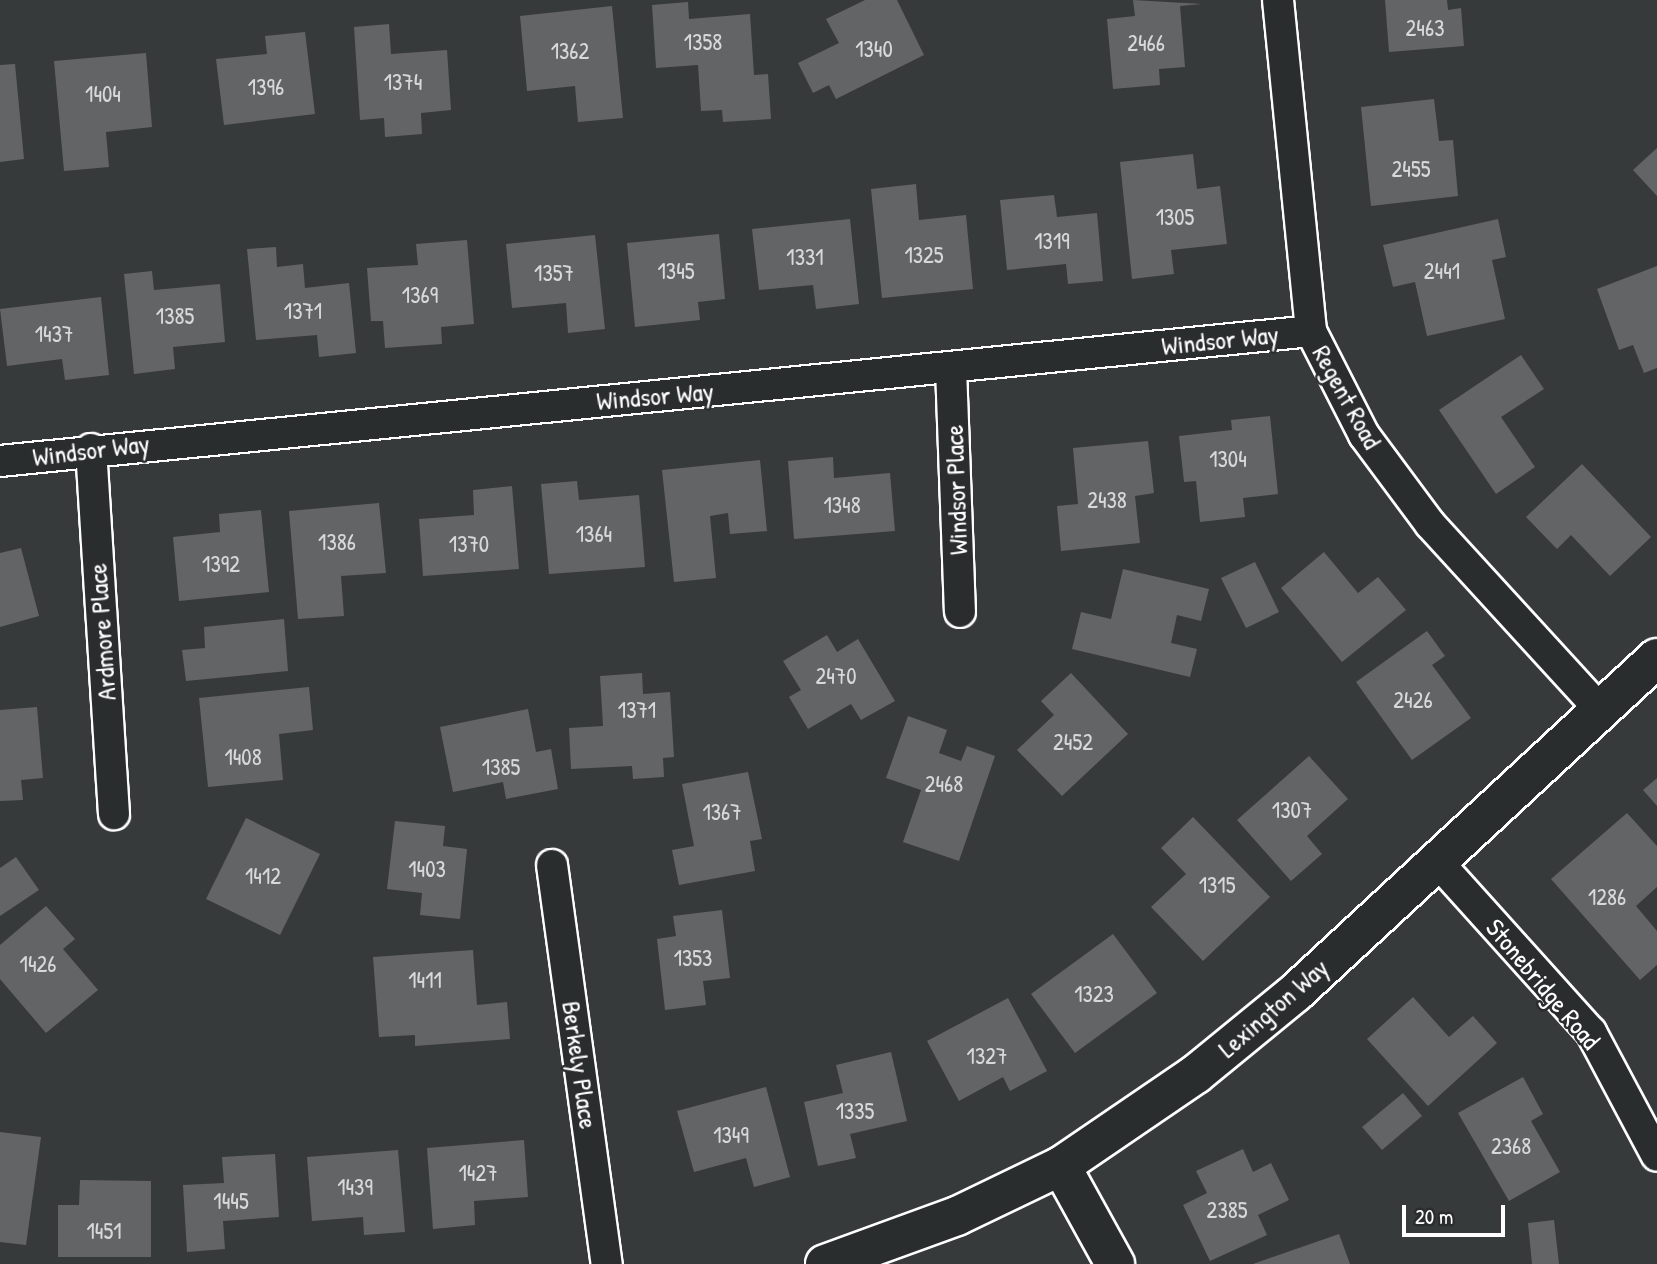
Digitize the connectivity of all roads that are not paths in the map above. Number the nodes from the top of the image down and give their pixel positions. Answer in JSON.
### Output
{"nodes":[{"id":1,"x":1278,"y":0,"type":"edge"},
{"id":2,"x":1311,"y":331,"type":"junction"},
{"id":3,"x":951,"y":368,"type":"junction"},
{"id":4,"x":91,"y":449,"type":"junction"},
{"id":5,"x":0,"y":461,"type":"edge"},
{"id":6,"x":960,"y":612,"type":"dead end"},
{"id":7,"x":1657,"y":658,"type":"edge"},
{"id":8,"x":1602,"y":712,"type":"junction"},
{"id":9,"x":114,"y":814,"type":"dead end"},
{"id":10,"x":1435,"y":859,"type":"junction"},
{"id":11,"x":552,"y":865,"type":"dead end"},
{"id":12,"x":1657,"y":1156,"type":"edge"},
{"id":13,"x":1061,"y":1166,"type":"junction"},
{"id":14,"x":607,"y":1264,"type":"edge"},
{"id":15,"x":825,"y":1264,"type":"edge"},
{"id":16,"x":1115,"y":1264,"type":"edge"}],
"edges":[{"from":1,"to":2,"type":"street","name":"Regent Road"},
{"from":2,"to":3,"type":"street","name":"Windsor Way"},
{"from":2,"to":8,"type":"street","name":"Regent Road"},
{"from":3,"to":4,"type":"street","name":"Windsor Way"},
{"from":3,"to":6,"type":"street","name":"Windsor Place"},
{"from":4,"to":5,"type":"street","name":"Windsor Way"},
{"from":4,"to":9,"type":"street","name":"Ardmore Place"},
{"from":7,"to":8,"type":"street","name":"Lexington Way"},
{"from":8,"to":10,"type":"street","name":"Lexington Way"},
{"from":10,"to":12,"type":"street","name":"Stonebridge Road"},
{"from":10,"to":13,"type":"street","name":"Lexington Way"},
{"from":11,"to":14,"type":"street","name":"Berkely Place"},
{"from":13,"to":15,"type":"street","name":"Lexington Way"},
{"from":13,"to":16,"type":"street"}]}
